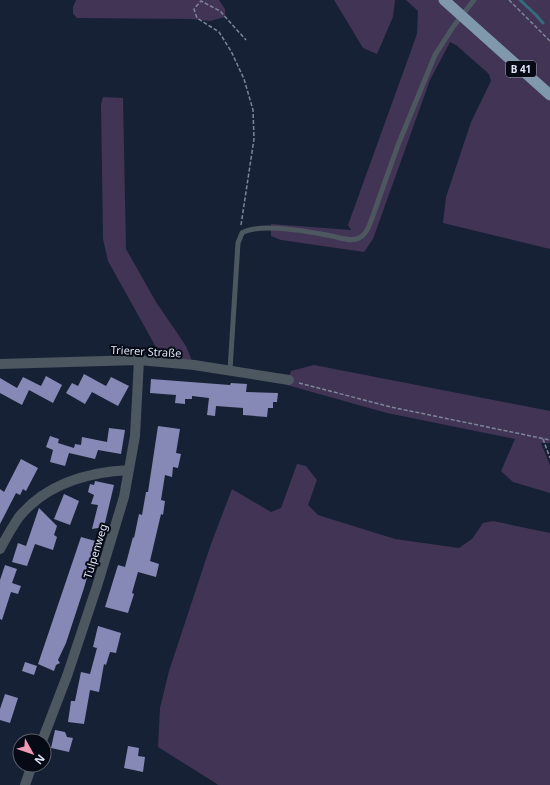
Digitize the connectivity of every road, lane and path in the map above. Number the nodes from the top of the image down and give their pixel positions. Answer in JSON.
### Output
{"nodes":[{"id":1,"x":444,"y":0,"type":"edge"},
{"id":2,"x":474,"y":0,"type":"edge"},
{"id":3,"x":509,"y":0,"type":"edge"},
{"id":4,"x":246,"y":40,"type":"dead end"},
{"id":5,"x":550,"y":41,"type":"edge"},
{"id":6,"x":550,"y":95,"type":"edge"},
{"id":7,"x":242,"y":233,"type":"junction"},
{"id":8,"x":139,"y":360,"type":"junction"},
{"id":9,"x":0,"y":364,"type":"edge"},
{"id":10,"x":230,"y":370,"type":"junction"},
{"id":11,"x":289,"y":380,"type":"joint"},
{"id":12,"x":543,"y":439,"type":"junction"},
{"id":13,"x":550,"y":440,"type":"edge"},
{"id":14,"x":550,"y":458,"type":"edge"},
{"id":15,"x":129,"y":470,"type":"junction"},
{"id":16,"x":0,"y":549,"type":"edge"},
{"id":17,"x":45,"y":733,"type":"edge"},
{"id":18,"x":29,"y":773,"type":"edge"},
{"id":19,"x":25,"y":785,"type":"edge"}],
"edges":[{"from":1,"to":6,"type":"highway","number":"B 41","bridge":true},
{"from":2,"to":7,"type":"lane"},
{"from":3,"to":5,"type":"path"},
{"from":4,"to":7,"type":"path"},
{"from":7,"to":10,"type":"lane"},
{"from":8,"to":9,"type":"street","name":"Trierer Straße"},
{"from":8,"to":10,"type":"street","name":"Trierer Straße"},
{"from":8,"to":15,"type":"street","name":"Tulpenweg"},
{"from":10,"to":11,"type":"street","name":"Trierer Straße"},
{"from":11,"to":12,"type":"path"},
{"from":12,"to":13,"type":"path"},
{"from":12,"to":14,"type":"path"},
{"from":15,"to":16,"type":"street"},
{"from":15,"to":17,"type":"street","name":"Tulpenweg"},
{"from":18,"to":19,"type":"street"}]}
